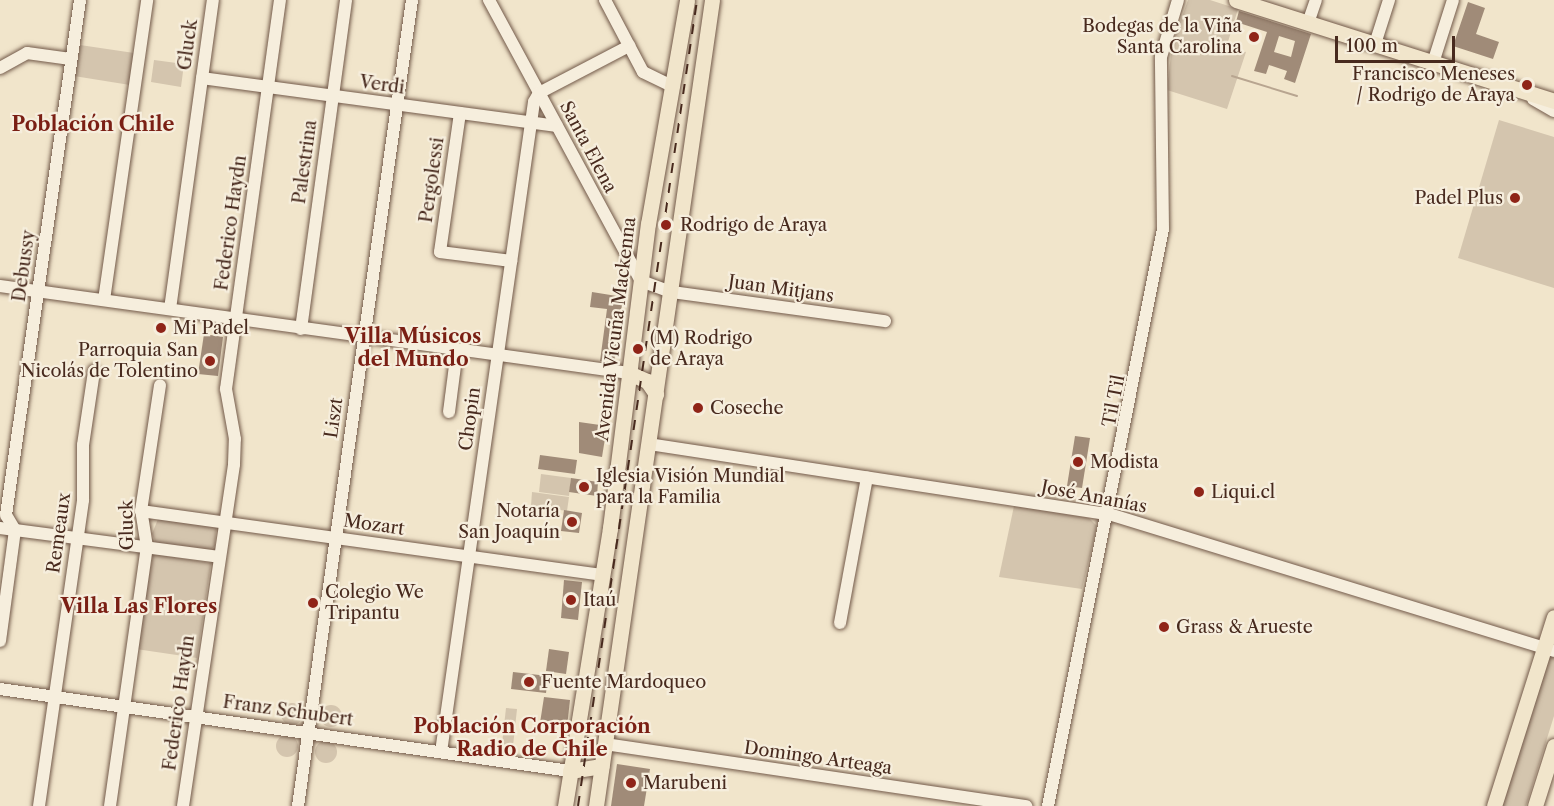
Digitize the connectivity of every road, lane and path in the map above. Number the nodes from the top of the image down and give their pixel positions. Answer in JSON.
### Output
{"nodes":[{"id":1,"x":80,"y":0,"type":"edge"},
{"id":2,"x":147,"y":0,"type":"edge"},
{"id":3,"x":213,"y":0,"type":"edge"},
{"id":4,"x":280,"y":0,"type":"edge"},
{"id":5,"x":346,"y":0,"type":"edge"},
{"id":6,"x":412,"y":0,"type":"edge"},
{"id":7,"x":489,"y":0,"type":"edge"},
{"id":8,"x":605,"y":0,"type":"edge"},
{"id":9,"x":687,"y":0,"type":"edge"},
{"id":10,"x":712,"y":0,"type":"edge"},
{"id":11,"x":1178,"y":0,"type":"edge"},
{"id":12,"x":1236,"y":0,"type":"edge"},
{"id":13,"x":1316,"y":0,"type":"edge"},
{"id":14,"x":1389,"y":0,"type":"edge"},
{"id":15,"x":1453,"y":0,"type":"edge"},
{"id":16,"x":1308,"y":23,"type":"junction"},
{"id":17,"x":1375,"y":44,"type":"junction"},
{"id":18,"x":629,"y":46,"type":"junction"},
{"id":19,"x":71,"y":58,"type":"junction"},
{"id":20,"x":1433,"y":63,"type":"junction"},
{"id":21,"x":0,"y":68,"type":"edge"},
{"id":22,"x":202,"y":78,"type":"junction"},
{"id":23,"x":268,"y":87,"type":"junction"},
{"id":24,"x":674,"y":87,"type":"junction"},
{"id":25,"x":1516,"y":89,"type":"junction"},
{"id":26,"x":538,"y":93,"type":"junction"},
{"id":27,"x":332,"y":96,"type":"junction"},
{"id":28,"x":1554,"y":101,"type":"edge"},
{"id":29,"x":397,"y":105,"type":"junction"},
{"id":30,"x":1554,"y":111,"type":"edge"},
{"id":31,"x":460,"y":113,"type":"junction"},
{"id":32,"x":530,"y":123,"type":"junction"},
{"id":33,"x":557,"y":126,"type":"junction"},
{"id":34,"x":511,"y":261,"type":"junction"},
{"id":35,"x":640,"y":281,"type":"junction"},
{"id":36,"x":0,"y":286,"type":"edge"},
{"id":37,"x":38,"y":291,"type":"junction"},
{"id":38,"x":672,"y":292,"type":"junction"},
{"id":39,"x":104,"y":300,"type":"junction"},
{"id":40,"x":170,"y":309,"type":"junction"},
{"id":41,"x":235,"y":318,"type":"junction"},
{"id":42,"x":885,"y":321,"type":"dead end"},
{"id":43,"x":301,"y":329,"type":"junction"},
{"id":44,"x":364,"y":337,"type":"junction"},
{"id":45,"x":457,"y":350,"type":"junction"},
{"id":46,"x":497,"y":356,"type":"junction"},
{"id":47,"x":94,"y":371,"type":"dead end"},
{"id":48,"x":629,"y":373,"type":"junction"},
{"id":49,"x":160,"y":385,"type":"dead end"},
{"id":50,"x":656,"y":394,"type":"junction"},
{"id":51,"x":449,"y":412,"type":"dead end"},
{"id":52,"x":649,"y":444,"type":"junction"},
{"id":53,"x":867,"y":477,"type":"junction"},
{"id":54,"x":141,"y":511,"type":"junction"},
{"id":55,"x":1109,"y":514,"type":"junction"},
{"id":56,"x":3,"y":515,"type":"edge"},
{"id":57,"x":225,"y":522,"type":"junction"},
{"id":58,"x":15,"y":530,"type":"junction"},
{"id":59,"x":77,"y":538,"type":"junction"},
{"id":60,"x":336,"y":538,"type":"junction"},
{"id":61,"x":147,"y":547,"type":"junction"},
{"id":62,"x":469,"y":556,"type":"junction"},
{"id":63,"x":219,"y":557,"type":"junction"},
{"id":64,"x":602,"y":575,"type":"junction"},
{"id":65,"x":1554,"y":617,"type":"edge"},
{"id":66,"x":840,"y":623,"type":"dead end"},
{"id":67,"x":0,"y":641,"type":"edge"},
{"id":68,"x":1549,"y":649,"type":"edge"},
{"id":69,"x":0,"y":689,"type":"edge"},
{"id":70,"x":55,"y":697,"type":"junction"},
{"id":71,"x":123,"y":706,"type":"junction"},
{"id":72,"x":195,"y":716,"type":"junction"},
{"id":73,"x":308,"y":732,"type":"junction"},
{"id":74,"x":605,"y":744,"type":"junction"},
{"id":75,"x":1554,"y":746,"type":"edge"},
{"id":76,"x":441,"y":752,"type":"junction"},
{"id":77,"x":602,"y":766,"type":"junction"},
{"id":78,"x":570,"y":771,"type":"junction"},
{"id":79,"x":39,"y":806,"type":"edge"},
{"id":80,"x":110,"y":806,"type":"edge"},
{"id":81,"x":183,"y":806,"type":"edge"},
{"id":82,"x":298,"y":806,"type":"edge"},
{"id":83,"x":565,"y":806,"type":"edge"},
{"id":84,"x":596,"y":806,"type":"edge"},
{"id":85,"x":1026,"y":806,"type":"edge"},
{"id":86,"x":1048,"y":806,"type":"edge"},
{"id":87,"x":1494,"y":806,"type":"edge"},
{"id":88,"x":1535,"y":806,"type":"edge"}],
"edges":[{"from":1,"to":19,"type":"street","name":"Debussy"},
{"from":2,"to":39,"type":"street"},
{"from":3,"to":22,"type":"street","name":"Gluck"},
{"from":4,"to":23,"type":"street","name":"Federico Haydn"},
{"from":5,"to":27,"type":"street","name":"Palestrina"},
{"from":6,"to":29,"type":"street","name":"Liszt"},
{"from":7,"to":26,"type":"street","name":"Santa Elena"},
{"from":8,"to":18,"type":"street"},
{"from":9,"to":24,"type":"main road","name":"Avenida Vicuña Mackenna"},
{"from":10,"to":38,"type":"main road"},
{"from":11,"to":55,"type":"street","name":"Til Til"},
{"from":12,"to":16,"type":"main road"},
{"from":13,"to":16,"type":"street"},
{"from":14,"to":17,"type":"street"},
{"from":15,"to":20,"type":"street"},
{"from":16,"to":17,"type":"main road"},
{"from":17,"to":20,"type":"main road"},
{"from":18,"to":24,"type":"street"},
{"from":18,"to":26,"type":"street"},
{"from":19,"to":21,"type":"street"},
{"from":19,"to":37,"type":"street","name":"Debussy"},
{"from":20,"to":25,"type":"main road"},
{"from":22,"to":23,"type":"street","name":"Verdi"},
{"from":22,"to":40,"type":"street","name":"Gluck"},
{"from":23,"to":27,"type":"street","name":"Verdi"},
{"from":23,"to":41,"type":"street","name":"Federico Haydn"},
{"from":24,"to":35,"type":"main road","name":"Avenida Vicuña Mackenna"},
{"from":25,"to":28,"type":"main road"},
{"from":25,"to":30,"type":"street"},
{"from":26,"to":32,"type":"street","name":"Chopin"},
{"from":26,"to":33,"type":"street","name":"Santa Elena"},
{"from":27,"to":29,"type":"street","name":"Verdi"},
{"from":27,"to":43,"type":"street","name":"Palestrina"},
{"from":29,"to":31,"type":"street","name":"Verdi"},
{"from":29,"to":44,"type":"street","name":"Liszt"},
{"from":31,"to":32,"type":"street","name":"Verdi"},
{"from":31,"to":34,"type":"street","name":"Pergolessi"},
{"from":32,"to":33,"type":"street","name":"Verdi"},
{"from":32,"to":34,"type":"street","name":"Chopin"},
{"from":33,"to":35,"type":"street","name":"Santa Elena"},
{"from":34,"to":46,"type":"street","name":"Chopin"},
{"from":35,"to":38,"type":"street"},
{"from":35,"to":48,"type":"main road","name":"Avenida Vicuña Mackenna"},
{"from":36,"to":37,"type":"street"},
{"from":37,"to":39,"type":"street"},
{"from":37,"to":56,"type":"street","name":"Debussy"},
{"from":38,"to":42,"type":"street","name":"Juan Mitjans"},
{"from":38,"to":50,"type":"main road"},
{"from":39,"to":40,"type":"street"},
{"from":40,"to":41,"type":"street"},
{"from":41,"to":43,"type":"street"},
{"from":41,"to":57,"type":"street","name":"Federico Haydn"},
{"from":43,"to":44,"type":"street"},
{"from":44,"to":45,"type":"street"},
{"from":44,"to":60,"type":"street","name":"Liszt"},
{"from":45,"to":46,"type":"street"},
{"from":45,"to":51,"type":"street"},
{"from":46,"to":48,"type":"street"},
{"from":46,"to":62,"type":"street","name":"Chopin"},
{"from":47,"to":59,"type":"street","name":"Remeaux"},
{"from":48,"to":50,"type":"main road"},
{"from":48,"to":64,"type":"main road","name":"Avenida Vicuña Mackenna"},
{"from":49,"to":54,"type":"street","name":"Gluck"},
{"from":50,"to":52,"type":"main road"},
{"from":52,"to":53,"type":"street","name":"José Ananías"},
{"from":52,"to":74,"type":"main road"},
{"from":53,"to":55,"type":"street","name":"José Ananías"},
{"from":53,"to":66,"type":"street"},
{"from":54,"to":57,"type":"street","name":"Mozart"},
{"from":54,"to":61,"type":"street","name":"Gluck"},
{"from":55,"to":68,"type":"street","name":"José Ananías"},
{"from":55,"to":86,"type":"street","name":"Til Til"},
{"from":56,"to":58,"type":"street","name":"Debussy"},
{"from":57,"to":60,"type":"street","name":"Mozart"},
{"from":57,"to":63,"type":"street","name":"Federico Haydn"},
{"from":58,"to":59,"type":"street"},
{"from":58,"to":67,"type":"street"},
{"from":59,"to":61,"type":"street"},
{"from":59,"to":70,"type":"street","name":"Remeaux"},
{"from":60,"to":62,"type":"street","name":"Mozart"},
{"from":60,"to":73,"type":"street","name":"Liszt"},
{"from":61,"to":63,"type":"street"},
{"from":61,"to":71,"type":"street","name":"Gluck"},
{"from":62,"to":64,"type":"street","name":"Mozart"},
{"from":62,"to":76,"type":"street","name":"Chopin"},
{"from":63,"to":72,"type":"street","name":"Federico Haydn"},
{"from":64,"to":78,"type":"main road","name":"Avenida Vicuña Mackenna"},
{"from":65,"to":68,"type":"main road"},
{"from":68,"to":87,"type":"main road"},
{"from":69,"to":70,"type":"street","name":"Franz Schubert"},
{"from":70,"to":71,"type":"street","name":"Franz Schubert"},
{"from":70,"to":79,"type":"street","name":"Remeaux"},
{"from":71,"to":72,"type":"street","name":"Franz Schubert"},
{"from":71,"to":80,"type":"street","name":"Gluck"},
{"from":72,"to":73,"type":"street","name":"Franz Schubert"},
{"from":72,"to":81,"type":"street","name":"Federico Haydn"},
{"from":73,"to":76,"type":"street","name":"Franz Schubert"},
{"from":73,"to":82,"type":"street","name":"Liszt"},
{"from":74,"to":77,"type":"main road"},
{"from":74,"to":85,"type":"street","name":"Domingo Arteaga"},
{"from":75,"to":88,"type":"main road"},
{"from":76,"to":78,"type":"street","name":"Franz Schubert"},
{"from":77,"to":78,"type":"main road"},
{"from":77,"to":84,"type":"main road"},
{"from":78,"to":83,"type":"main road","name":"Avenida Vicuña Mackenna"}]}
